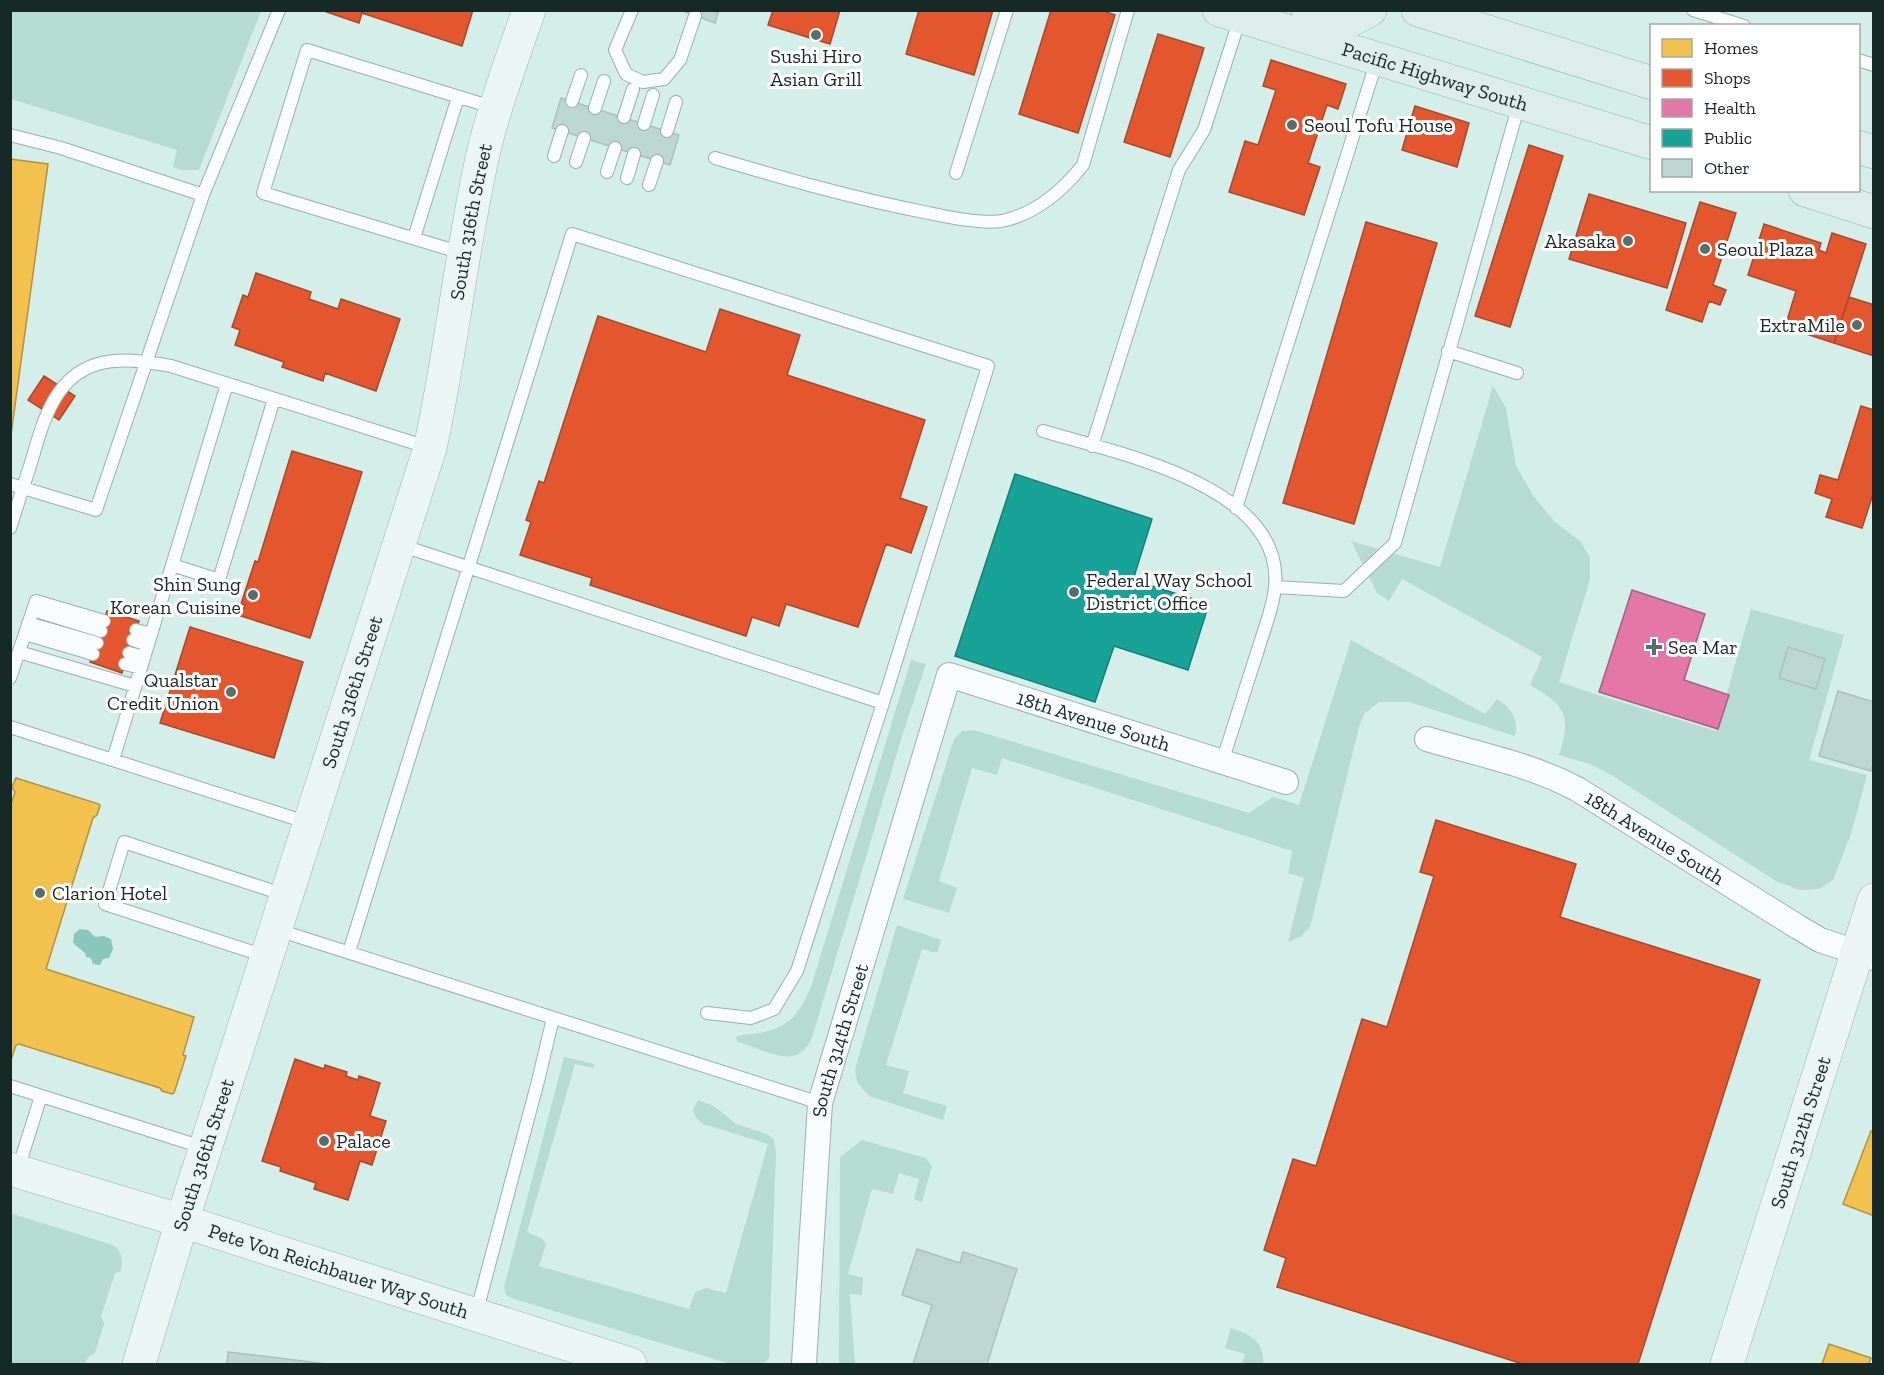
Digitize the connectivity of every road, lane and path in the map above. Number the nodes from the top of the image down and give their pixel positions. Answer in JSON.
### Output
{"nodes":[{"id":1,"x":279,"y":10,"type":"edge"},
{"id":2,"x":529,"y":10,"type":"edge"},
{"id":3,"x":632,"y":10,"type":"edge"},
{"id":4,"x":1007,"y":10,"type":"edge"},
{"id":5,"x":1128,"y":10,"type":"edge"},
{"id":6,"x":1308,"y":10,"type":"edge"},
{"id":7,"x":1370,"y":10,"type":"edge"},
{"id":8,"x":1418,"y":10,"type":"edge"},
{"id":9,"x":1693,"y":10,"type":"edge"},
{"id":10,"x":1230,"y":14,"type":"edge"},
{"id":11,"x":695,"y":16,"type":"dead end"},
{"id":12,"x":1738,"y":24,"type":"edge"},
{"id":13,"x":1377,"y":58,"type":"junction"},
{"id":14,"x":581,"y":75,"type":"dead end"},
{"id":15,"x":604,"y":81,"type":"dead end"},
{"id":16,"x":1650,"y":82,"type":"edge"},
{"id":17,"x":633,"y":89,"type":"dead end"},
{"id":18,"x":653,"y":95,"type":"dead end"},
{"id":19,"x":458,"y":97,"type":"junction"},
{"id":20,"x":572,"y":101,"type":"dead end"},
{"id":21,"x":676,"y":102,"type":"dead end"},
{"id":22,"x":1519,"y":102,"type":"junction"},
{"id":23,"x":496,"y":108,"type":"junction"},
{"id":24,"x":594,"y":108,"type":"dead end"},
{"id":25,"x":624,"y":117,"type":"dead end"},
{"id":26,"x":644,"y":124,"type":"dead end"},
{"id":27,"x":562,"y":131,"type":"dead end"},
{"id":28,"x":667,"y":131,"type":"dead end"},
{"id":29,"x":10,"y":135,"type":"edge"},
{"id":30,"x":584,"y":138,"type":"dead end"},
{"id":31,"x":1650,"y":142,"type":"edge"},
{"id":32,"x":615,"y":148,"type":"dead end"},
{"id":33,"x":634,"y":154,"type":"dead end"},
{"id":34,"x":554,"y":156,"type":"dead end"},
{"id":35,"x":715,"y":159,"type":"dead end"},
{"id":36,"x":657,"y":161,"type":"dead end"},
{"id":37,"x":576,"y":162,"type":"dead end"},
{"id":38,"x":607,"y":172,"type":"dead end"},
{"id":39,"x":956,"y":173,"type":"dead end"},
{"id":40,"x":627,"y":178,"type":"dead end"},
{"id":41,"x":649,"y":185,"type":"dead end"},
{"id":42,"x":1810,"y":192,"type":"edge"},
{"id":43,"x":203,"y":195,"type":"junction"},
{"id":44,"x":1874,"y":212,"type":"edge"},
{"id":45,"x":414,"y":238,"type":"junction"},
{"id":46,"x":463,"y":253,"type":"junction"},
{"id":47,"x":1448,"y":351,"type":"junction"},
{"id":48,"x":145,"y":362,"type":"junction"},
{"id":49,"x":1517,"y":373,"type":"dead end"},
{"id":50,"x":227,"y":384,"type":"junction"},
{"id":51,"x":274,"y":399,"type":"junction"},
{"id":52,"x":1043,"y":431,"type":"dead end"},
{"id":53,"x":1092,"y":446,"type":"junction"},
{"id":54,"x":429,"y":448,"type":"junction"},
{"id":55,"x":10,"y":484,"type":"edge"},
{"id":56,"x":23,"y":488,"type":"junction"},
{"id":57,"x":1236,"y":508,"type":"junction"},
{"id":58,"x":10,"y":528,"type":"edge"},
{"id":59,"x":399,"y":544,"type":"junction"},
{"id":60,"x":172,"y":565,"type":"junction"},
{"id":61,"x":470,"y":568,"type":"junction"},
{"id":62,"x":1275,"y":587,"type":"junction"},
{"id":63,"x":30,"y":617,"type":"junction"},
{"id":64,"x":102,"y":626,"type":"dead end"},
{"id":65,"x":95,"y":649,"type":"dead end"},
{"id":66,"x":146,"y":651,"type":"junction"},
{"id":67,"x":19,"y":652,"type":"junction"},
{"id":68,"x":10,"y":678,"type":"edge"},
{"id":69,"x":135,"y":686,"type":"junction"},
{"id":70,"x":883,"y":703,"type":"junction"},
{"id":71,"x":935,"y":726,"type":"joint"},
{"id":72,"x":10,"y":727,"type":"edge"},
{"id":73,"x":1427,"y":740,"type":"dead end"},
{"id":74,"x":113,"y":760,"type":"junction"},
{"id":75,"x":1222,"y":762,"type":"junction"},
{"id":76,"x":1286,"y":782,"type":"dead end"},
{"id":77,"x":310,"y":823,"type":"junction"},
{"id":78,"x":287,"y":895,"type":"junction"},
{"id":79,"x":1874,"y":900,"type":"edge"},
{"id":80,"x":271,"y":943,"type":"junction"},
{"id":81,"x":349,"y":952,"type":"junction"},
{"id":82,"x":1865,"y":956,"type":"edge"},
{"id":83,"x":707,"y":1013,"type":"dead end"},
{"id":84,"x":553,"y":1018,"type":"junction"},
{"id":85,"x":10,"y":1086,"type":"edge"},
{"id":86,"x":41,"y":1096,"type":"junction"},
{"id":87,"x":820,"y":1103,"type":"junction"},
{"id":88,"x":206,"y":1148,"type":"junction"},
{"id":89,"x":14,"y":1170,"type":"edge"},
{"id":90,"x":182,"y":1221,"type":"junction"},
{"id":91,"x":476,"y":1315,"type":"junction"},
{"id":92,"x":139,"y":1365,"type":"edge"},
{"id":93,"x":630,"y":1365,"type":"edge"},
{"id":94,"x":804,"y":1365,"type":"edge"},
{"id":95,"x":1727,"y":1365,"type":"edge"}],
"edges":[{"from":1,"to":43,"type":"lane"},
{"from":2,"to":23,"type":"street","name":"South 316th Street"},
{"from":3,"to":11,"type":"lane"},
{"from":4,"to":39,"type":"lane"},
{"from":5,"to":35,"type":"lane"},
{"from":6,"to":7,"type":"main road"},
{"from":8,"to":16,"type":"main road"},
{"from":9,"to":12,"type":"lane"},
{"from":10,"to":13,"type":"main road","name":"Pacific Highway South"},
{"from":10,"to":53,"type":"lane"},
{"from":13,"to":22,"type":"main road","name":"Pacific Highway South"},
{"from":13,"to":57,"type":"lane"},
{"from":14,"to":20,"type":"lane"},
{"from":15,"to":24,"type":"lane"},
{"from":17,"to":25,"type":"lane"},
{"from":18,"to":26,"type":"lane"},
{"from":19,"to":23,"type":"lane"},
{"from":19,"to":45,"type":"lane"},
{"from":19,"to":45,"type":"lane"},
{"from":21,"to":28,"type":"lane"},
{"from":22,"to":31,"type":"main road","name":"Pacific Highway South"},
{"from":22,"to":47,"type":"lane"},
{"from":23,"to":46,"type":"street","name":"South 316th Street"},
{"from":27,"to":34,"type":"lane"},
{"from":29,"to":43,"type":"lane"},
{"from":30,"to":37,"type":"lane"},
{"from":32,"to":38,"type":"lane"},
{"from":33,"to":40,"type":"lane"},
{"from":36,"to":41,"type":"lane"},
{"from":42,"to":44,"type":"main road"},
{"from":43,"to":48,"type":"lane"},
{"from":45,"to":46,"type":"lane"},
{"from":46,"to":54,"type":"street","name":"South 316th Street"},
{"from":47,"to":49,"type":"lane"},
{"from":47,"to":62,"type":"lane"},
{"from":48,"to":50,"type":"lane"},
{"from":48,"to":56,"type":"lane"},
{"from":48,"to":56,"type":"lane"},
{"from":50,"to":51,"type":"lane"},
{"from":50,"to":60,"type":"lane"},
{"from":51,"to":54,"type":"lane"},
{"from":51,"to":60,"type":"lane"},
{"from":52,"to":53,"type":"lane"},
{"from":53,"to":57,"type":"lane"},
{"from":54,"to":59,"type":"street","name":"South 316th Street"},
{"from":55,"to":56,"type":"lane"},
{"from":56,"to":58,"type":"lane"},
{"from":57,"to":62,"type":"lane"},
{"from":59,"to":61,"type":"lane"},
{"from":59,"to":77,"type":"street","name":"South 316th Street"},
{"from":60,"to":66,"type":"lane"},
{"from":61,"to":70,"type":"lane"},
{"from":61,"to":70,"type":"lane"},
{"from":61,"to":81,"type":"lane"},
{"from":62,"to":75,"type":"lane"},
{"from":63,"to":64,"type":"lane"},
{"from":63,"to":65,"type":"lane"},
{"from":63,"to":67,"type":"lane"},
{"from":66,"to":66,"type":"lane"},
{"from":66,"to":69,"type":"lane"},
{"from":67,"to":68,"type":"lane"},
{"from":67,"to":69,"type":"lane"},
{"from":69,"to":74,"type":"lane"},
{"from":70,"to":83,"type":"lane"},
{"from":71,"to":75,"type":"street","name":"18th Avenue South"},
{"from":71,"to":87,"type":"street","name":"South 314th Street"},
{"from":72,"to":74,"type":"lane"},
{"from":73,"to":82,"type":"street","name":"18th Avenue South"},
{"from":74,"to":77,"type":"lane"},
{"from":75,"to":76,"type":"street","name":"18th Avenue South"},
{"from":77,"to":78,"type":"street","name":"South 316th Street"},
{"from":78,"to":80,"type":"street","name":"South 316th Street"},
{"from":78,"to":80,"type":"lane"},
{"from":79,"to":82,"type":"street","name":"South 312th Street"},
{"from":80,"to":81,"type":"lane"},
{"from":80,"to":88,"type":"street","name":"South 316th Street"},
{"from":81,"to":84,"type":"lane"},
{"from":82,"to":95,"type":"street","name":"South 312th Street"},
{"from":84,"to":87,"type":"lane"},
{"from":84,"to":91,"type":"lane"},
{"from":85,"to":86,"type":"lane"},
{"from":86,"to":88,"type":"lane"},
{"from":86,"to":89,"type":"lane"},
{"from":87,"to":94,"type":"street","name":"South 314th Street"},
{"from":88,"to":90,"type":"street","name":"South 316th Street"},
{"from":89,"to":90,"type":"street","name":"Pete Von Reichbauer Way South"},
{"from":90,"to":91,"type":"street","name":"Pete Von Reichbauer Way South"},
{"from":90,"to":92,"type":"street","name":"South 316th Street"},
{"from":91,"to":93,"type":"street","name":"Pete Von Reichbauer Way South"}]}
